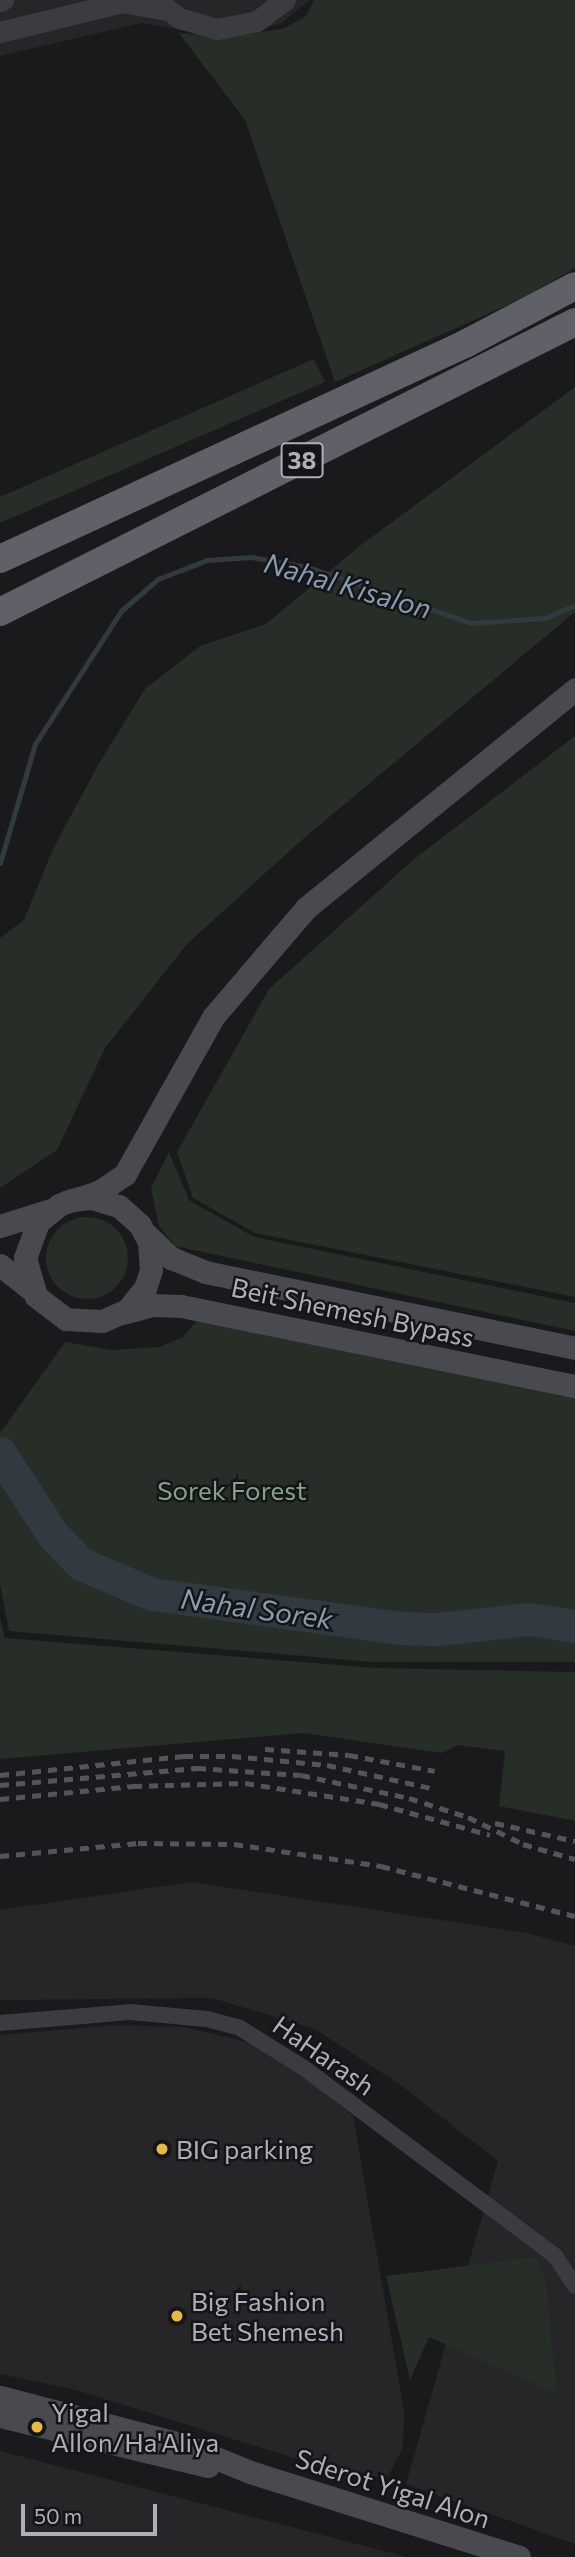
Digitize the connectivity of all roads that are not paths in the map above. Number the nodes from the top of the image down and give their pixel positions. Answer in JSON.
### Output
{"nodes":[{"id":1,"x":285,"y":0,"type":"edge"},
{"id":2,"x":162,"y":5,"type":"edge"},
{"id":3,"x":0,"y":32,"type":"edge"},
{"id":4,"x":575,"y":286,"type":"edge"},
{"id":5,"x":575,"y":322,"type":"edge"},
{"id":6,"x":0,"y":559,"type":"edge"},
{"id":7,"x":0,"y":612,"type":"edge"},
{"id":8,"x":575,"y":689,"type":"edge"},
{"id":9,"x":142,"y":1148,"type":"junction"},
{"id":10,"x":62,"y":1204,"type":"junction"},
{"id":11,"x":140,"y":1225,"type":"junction"},
{"id":12,"x":0,"y":1226,"type":"edge"},
{"id":13,"x":0,"y":1265,"type":"edge"},
{"id":14,"x":36,"y":1296,"type":"junction"},
{"id":15,"x":120,"y":1315,"type":"junction"},
{"id":16,"x":575,"y":1348,"type":"edge"},
{"id":17,"x":575,"y":1386,"type":"edge"},
{"id":18,"x":0,"y":2023,"type":"edge"},
{"id":19,"x":573,"y":2277,"type":"edge"},
{"id":20,"x":0,"y":2397,"type":"edge"},
{"id":21,"x":0,"y":2416,"type":"edge"},
{"id":22,"x":250,"y":2472,"type":"junction"},
{"id":23,"x":519,"y":2557,"type":"edge"}],
"edges":[{"from":1,"to":2,"type":"street"},
{"from":2,"to":3,"type":"street"},
{"from":4,"to":6,"type":"highway","number":"38"},
{"from":5,"to":7,"type":"highway","number":"38"},
{"from":8,"to":9,"type":"main road"},
{"from":9,"to":10,"type":"main road"},
{"from":9,"to":11,"type":"main road"},
{"from":10,"to":11,"type":"main road"},
{"from":10,"to":12,"type":"main road"},
{"from":10,"to":14,"type":"main road"},
{"from":11,"to":15,"type":"main road"},
{"from":11,"to":16,"type":"main road","name":"Beit Shemesh Bypass"},
{"from":13,"to":14,"type":"main road"},
{"from":14,"to":15,"type":"main road"},
{"from":15,"to":17,"type":"main road","name":"Beit Shemesh Bypass"},
{"from":18,"to":19,"type":"street","name":"HaHarash"},
{"from":20,"to":22,"type":"main road","name":"Sderot Yigal Alon"},
{"from":21,"to":22,"type":"main road","name":"Sderot Yigal Alon"},
{"from":22,"to":23,"type":"main road","name":"Sderot Yigal Alon"}]}
